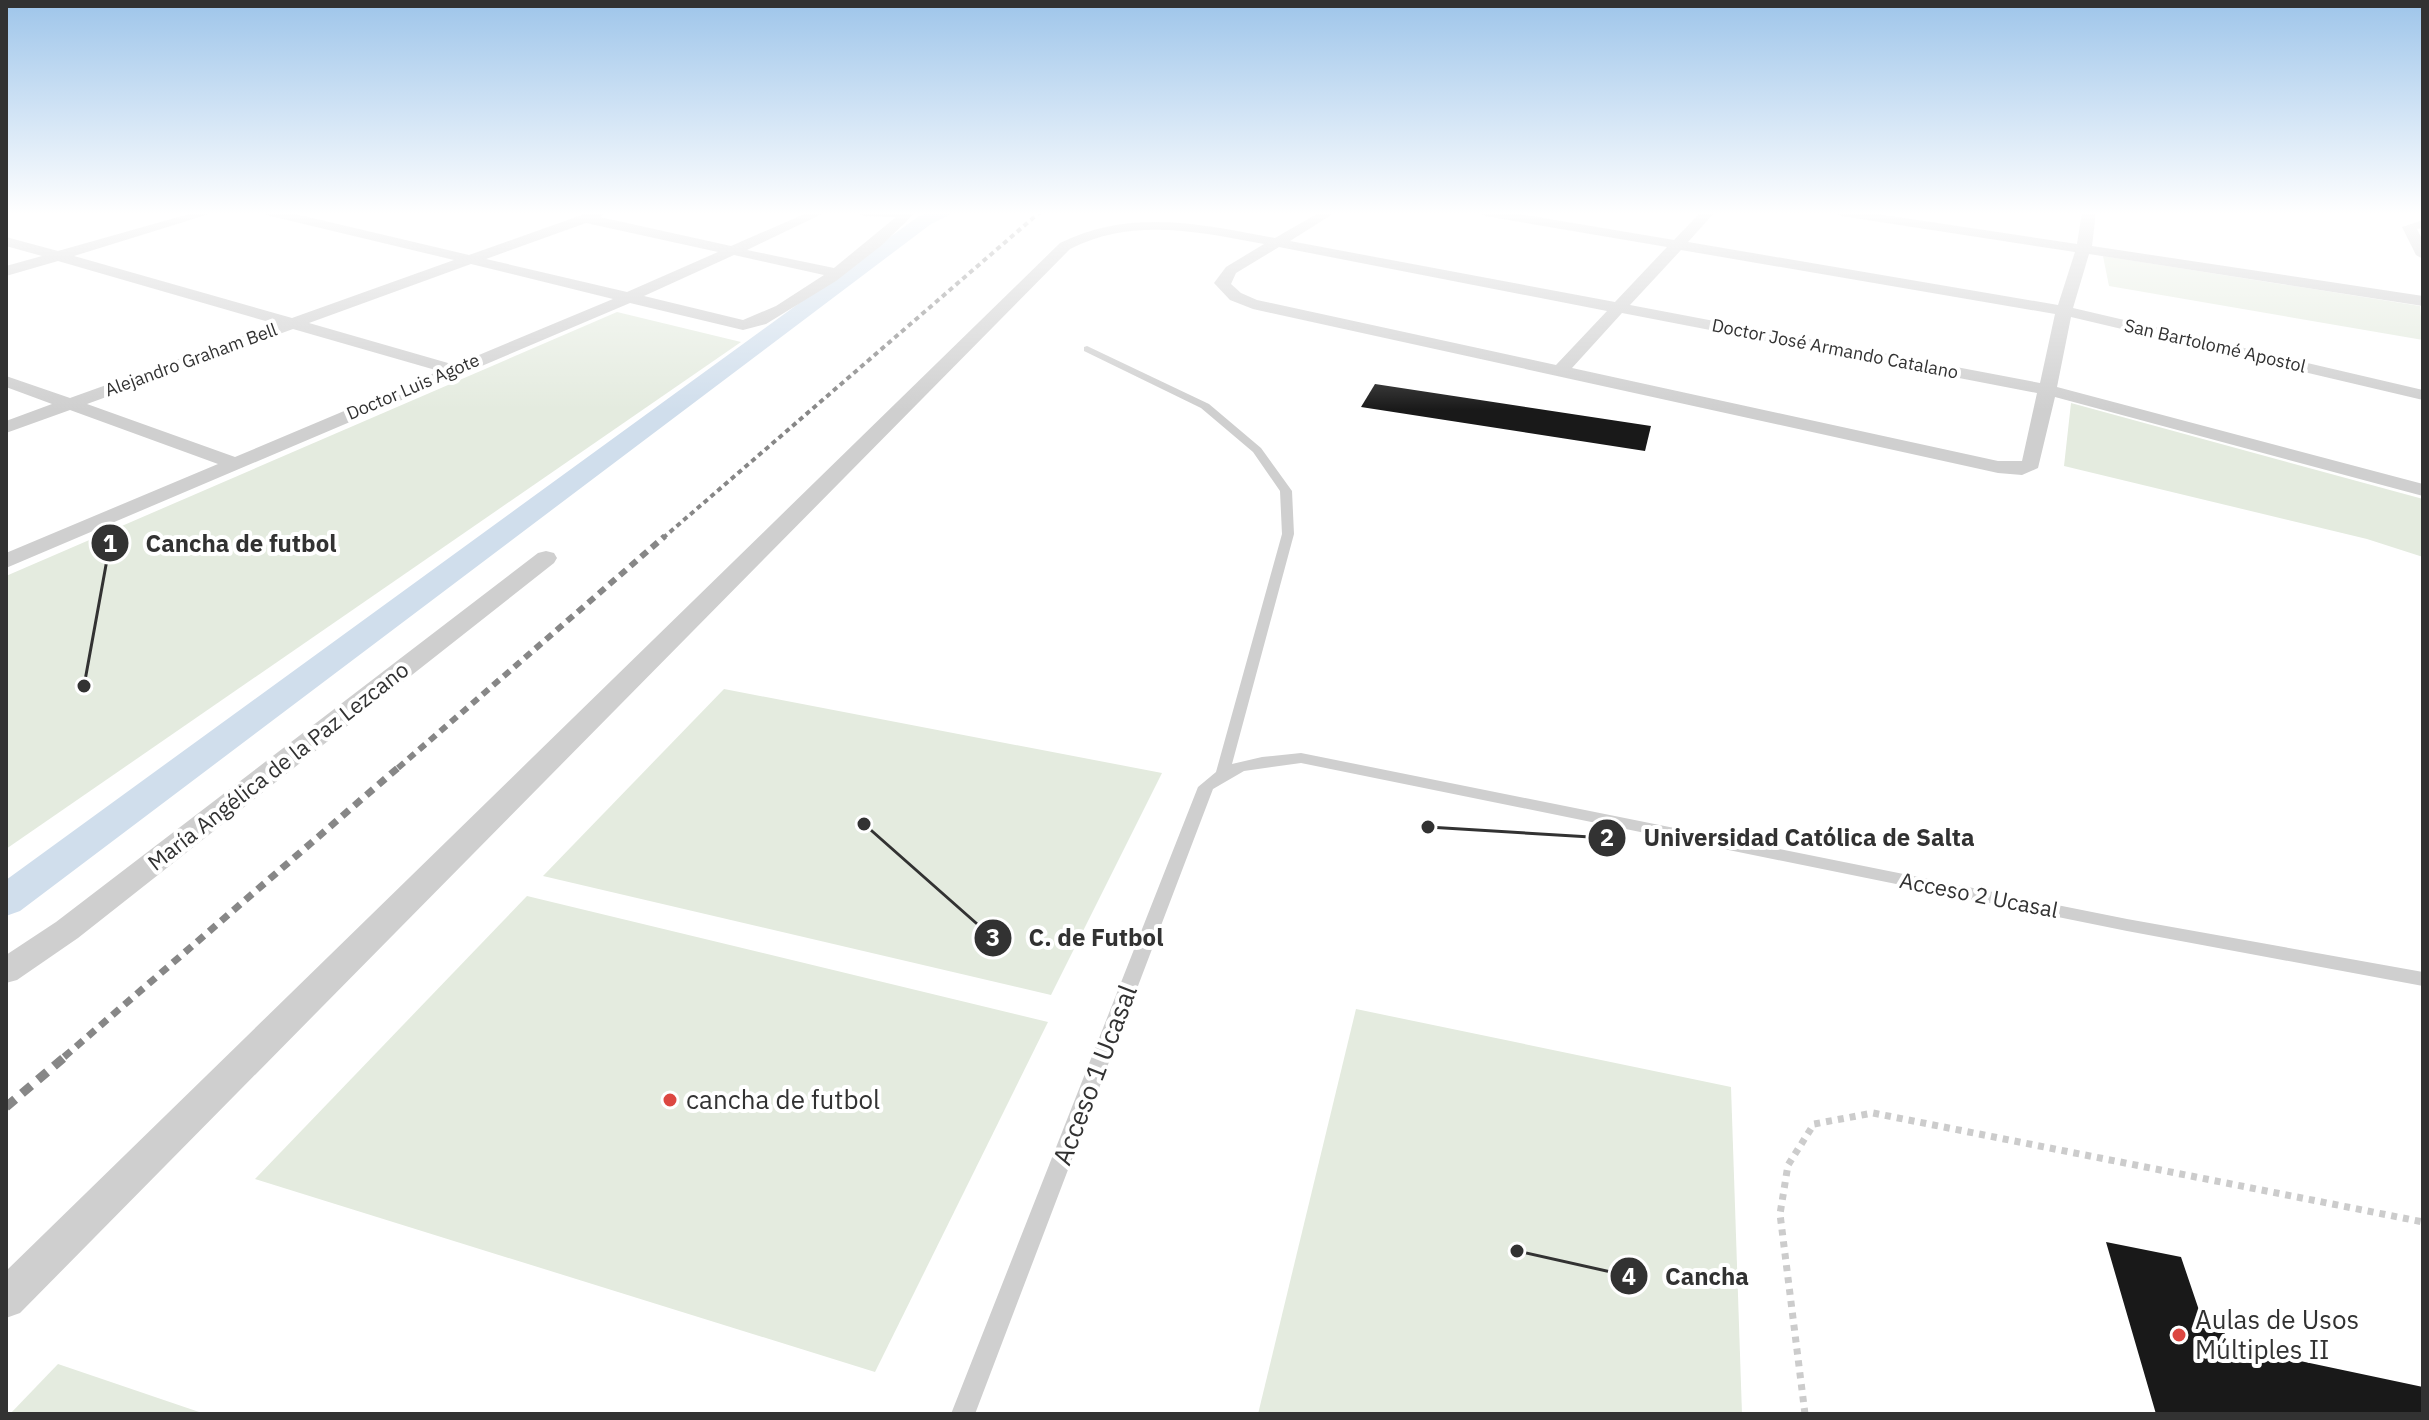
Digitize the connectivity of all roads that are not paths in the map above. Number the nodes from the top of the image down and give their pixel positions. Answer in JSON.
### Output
{"nodes":[{"id":1,"x":133,"y":278,"type":"edge"},
{"id":2,"x":416,"y":278,"type":"edge"},
{"id":3,"x":546,"y":278,"type":"edge"},
{"id":4,"x":669,"y":278,"type":"edge"},
{"id":5,"x":826,"y":278,"type":"edge"},
{"id":6,"x":1033,"y":278,"type":"edge"},
{"id":7,"x":1223,"y":278,"type":"edge"},
{"id":8,"x":1465,"y":278,"type":"edge"},
{"id":9,"x":1649,"y":278,"type":"edge"},
{"id":10,"x":1870,"y":278,"type":"edge"},
{"id":11,"x":2074,"y":278,"type":"edge"},
{"id":12,"x":2278,"y":278,"type":"edge"},
{"id":13,"x":624,"y":298,"type":"junction"},
{"id":14,"x":2423,"y":301,"type":"edge"},
{"id":15,"x":1621,"y":309,"type":"junction"},
{"id":16,"x":2064,"y":311,"type":"junction"},
{"id":17,"x":290,"y":324,"type":"junction"},
{"id":18,"x":1087,"y":349,"type":"dead end"},
{"id":19,"x":453,"y":370,"type":"junction"},
{"id":20,"x":1558,"y":373,"type":"junction"},
{"id":21,"x":6,"y":381,"type":"edge"},
{"id":22,"x":2048,"y":390,"type":"junction"},
{"id":23,"x":2423,"y":395,"type":"edge"},
{"id":24,"x":72,"y":403,"type":"junction"},
{"id":25,"x":6,"y":427,"type":"edge"},
{"id":26,"x":233,"y":463,"type":"junction"},
{"id":27,"x":2423,"y":490,"type":"edge"},
{"id":28,"x":546,"y":558,"type":"dead end"},
{"id":29,"x":6,"y":561,"type":"edge"},
{"id":30,"x":1223,"y":772,"type":"junction"},
{"id":31,"x":6,"y":971,"type":"edge"},
{"id":32,"x":2423,"y":979,"type":"edge"},
{"id":33,"x":6,"y":1299,"type":"edge"},
{"id":34,"x":963,"y":1414,"type":"edge"}],
"edges":[{"from":1,"to":17,"type":"street"},
{"from":2,"to":17,"type":"street","name":"Alejandro Graham Bell"},
{"from":3,"to":13,"type":"street"},
{"from":4,"to":13,"type":"street","name":"Doctor Luis Agote"},
{"from":5,"to":13,"type":"street"},
{"from":6,"to":33,"type":"street","name":"Doctor José Armando Catalano"},
{"from":7,"to":20,"type":"street"},
{"from":8,"to":15,"type":"street","name":"Doctor José Armando Catalano"},
{"from":9,"to":15,"type":"street"},
{"from":10,"to":16,"type":"street","name":"San Bartolomé Apostol"},
{"from":11,"to":16,"type":"street"},
{"from":12,"to":14,"type":"street"},
{"from":13,"to":19,"type":"street","name":"Doctor Luis Agote"},
{"from":15,"to":20,"type":"street"},
{"from":15,"to":22,"type":"street","name":"Doctor José Armando Catalano"},
{"from":16,"to":22,"type":"street"},
{"from":16,"to":23,"type":"street","name":"San Bartolomé Apostol"},
{"from":17,"to":19,"type":"street"},
{"from":17,"to":24,"type":"street","name":"Alejandro Graham Bell"},
{"from":18,"to":30,"type":"lane"},
{"from":19,"to":26,"type":"street","name":"Doctor Luis Agote"},
{"from":20,"to":22,"type":"street"},
{"from":21,"to":24,"type":"street"},
{"from":22,"to":27,"type":"street","name":"Doctor José Armando Catalano"},
{"from":24,"to":25,"type":"street","name":"Alejandro Graham Bell"},
{"from":24,"to":26,"type":"street"},
{"from":26,"to":29,"type":"street","name":"Doctor Luis Agote"},
{"from":28,"to":31,"type":"street","name":"María Angélica de la Paz Lezcano"},
{"from":30,"to":32,"type":"lane","name":"Acceso 2 Ucasal"},
{"from":30,"to":34,"type":"lane","name":"Acceso 1 Ucasal"}]}
